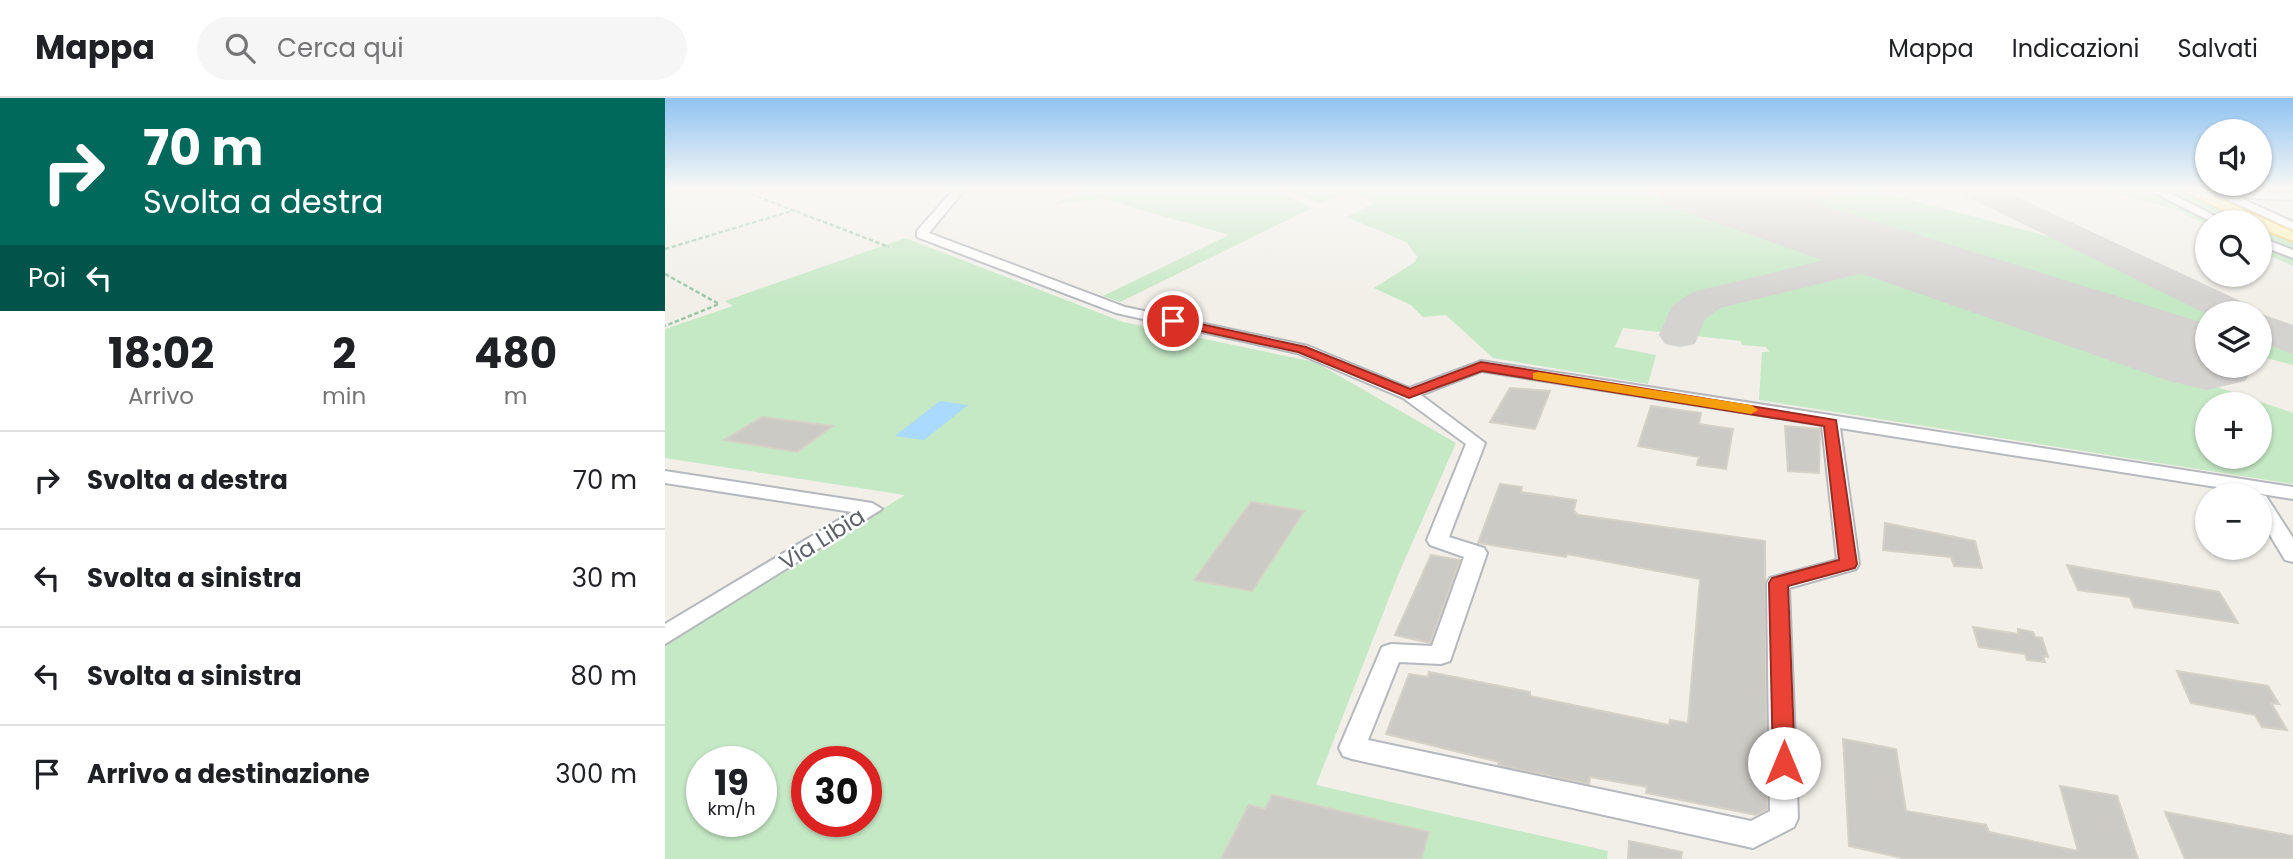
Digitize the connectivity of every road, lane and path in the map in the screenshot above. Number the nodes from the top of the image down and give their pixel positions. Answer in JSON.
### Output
{"nodes":[{"id":1,"x":748,"y":225,"type":"edge"},
{"id":2,"x":833,"y":225,"type":"edge"},
{"id":3,"x":929,"y":225,"type":"edge"},
{"id":4,"x":2272,"y":226,"type":"edge"},
{"id":5,"x":2293,"y":237,"type":"edge"},
{"id":6,"x":889,"y":247,"type":"dead end"},
{"id":7,"x":2272,"y":247,"type":"edge"},
{"id":8,"x":665,"y":249,"type":"edge"},
{"id":9,"x":2291,"y":255,"type":"edge"},
{"id":10,"x":665,"y":274,"type":"edge"},
{"id":11,"x":665,"y":326,"type":"edge"},
{"id":12,"x":1409,"y":394,"type":"junction"},
{"id":13,"x":1831,"y":423,"type":"junction"},
{"id":14,"x":665,"y":477,"type":"edge"},
{"id":15,"x":2195,"y":484,"type":"edge"},
{"id":16,"x":2293,"y":493,"type":"edge"},
{"id":17,"x":2272,"y":494,"type":"edge"},
{"id":18,"x":2272,"y":521,"type":"edge"},
{"id":19,"x":2293,"y":555,"type":"edge"},
{"id":20,"x":665,"y":635,"type":"edge"}],
"edges":[{"from":1,"to":8,"type":"path"},
{"from":2,"to":6,"type":"path"},
{"from":3,"to":12,"type":"street"},
{"from":4,"to":5,"type":"main road"},
{"from":7,"to":9,"type":"street"},
{"from":10,"to":11,"type":"path"},
{"from":12,"to":13,"type":"street"},
{"from":12,"to":13,"type":"street"},
{"from":13,"to":15,"type":"street"},
{"from":14,"to":20,"type":"street","name":"Via Libia"},
{"from":16,"to":17,"type":"street"},
{"from":18,"to":19,"type":"street"}]}
